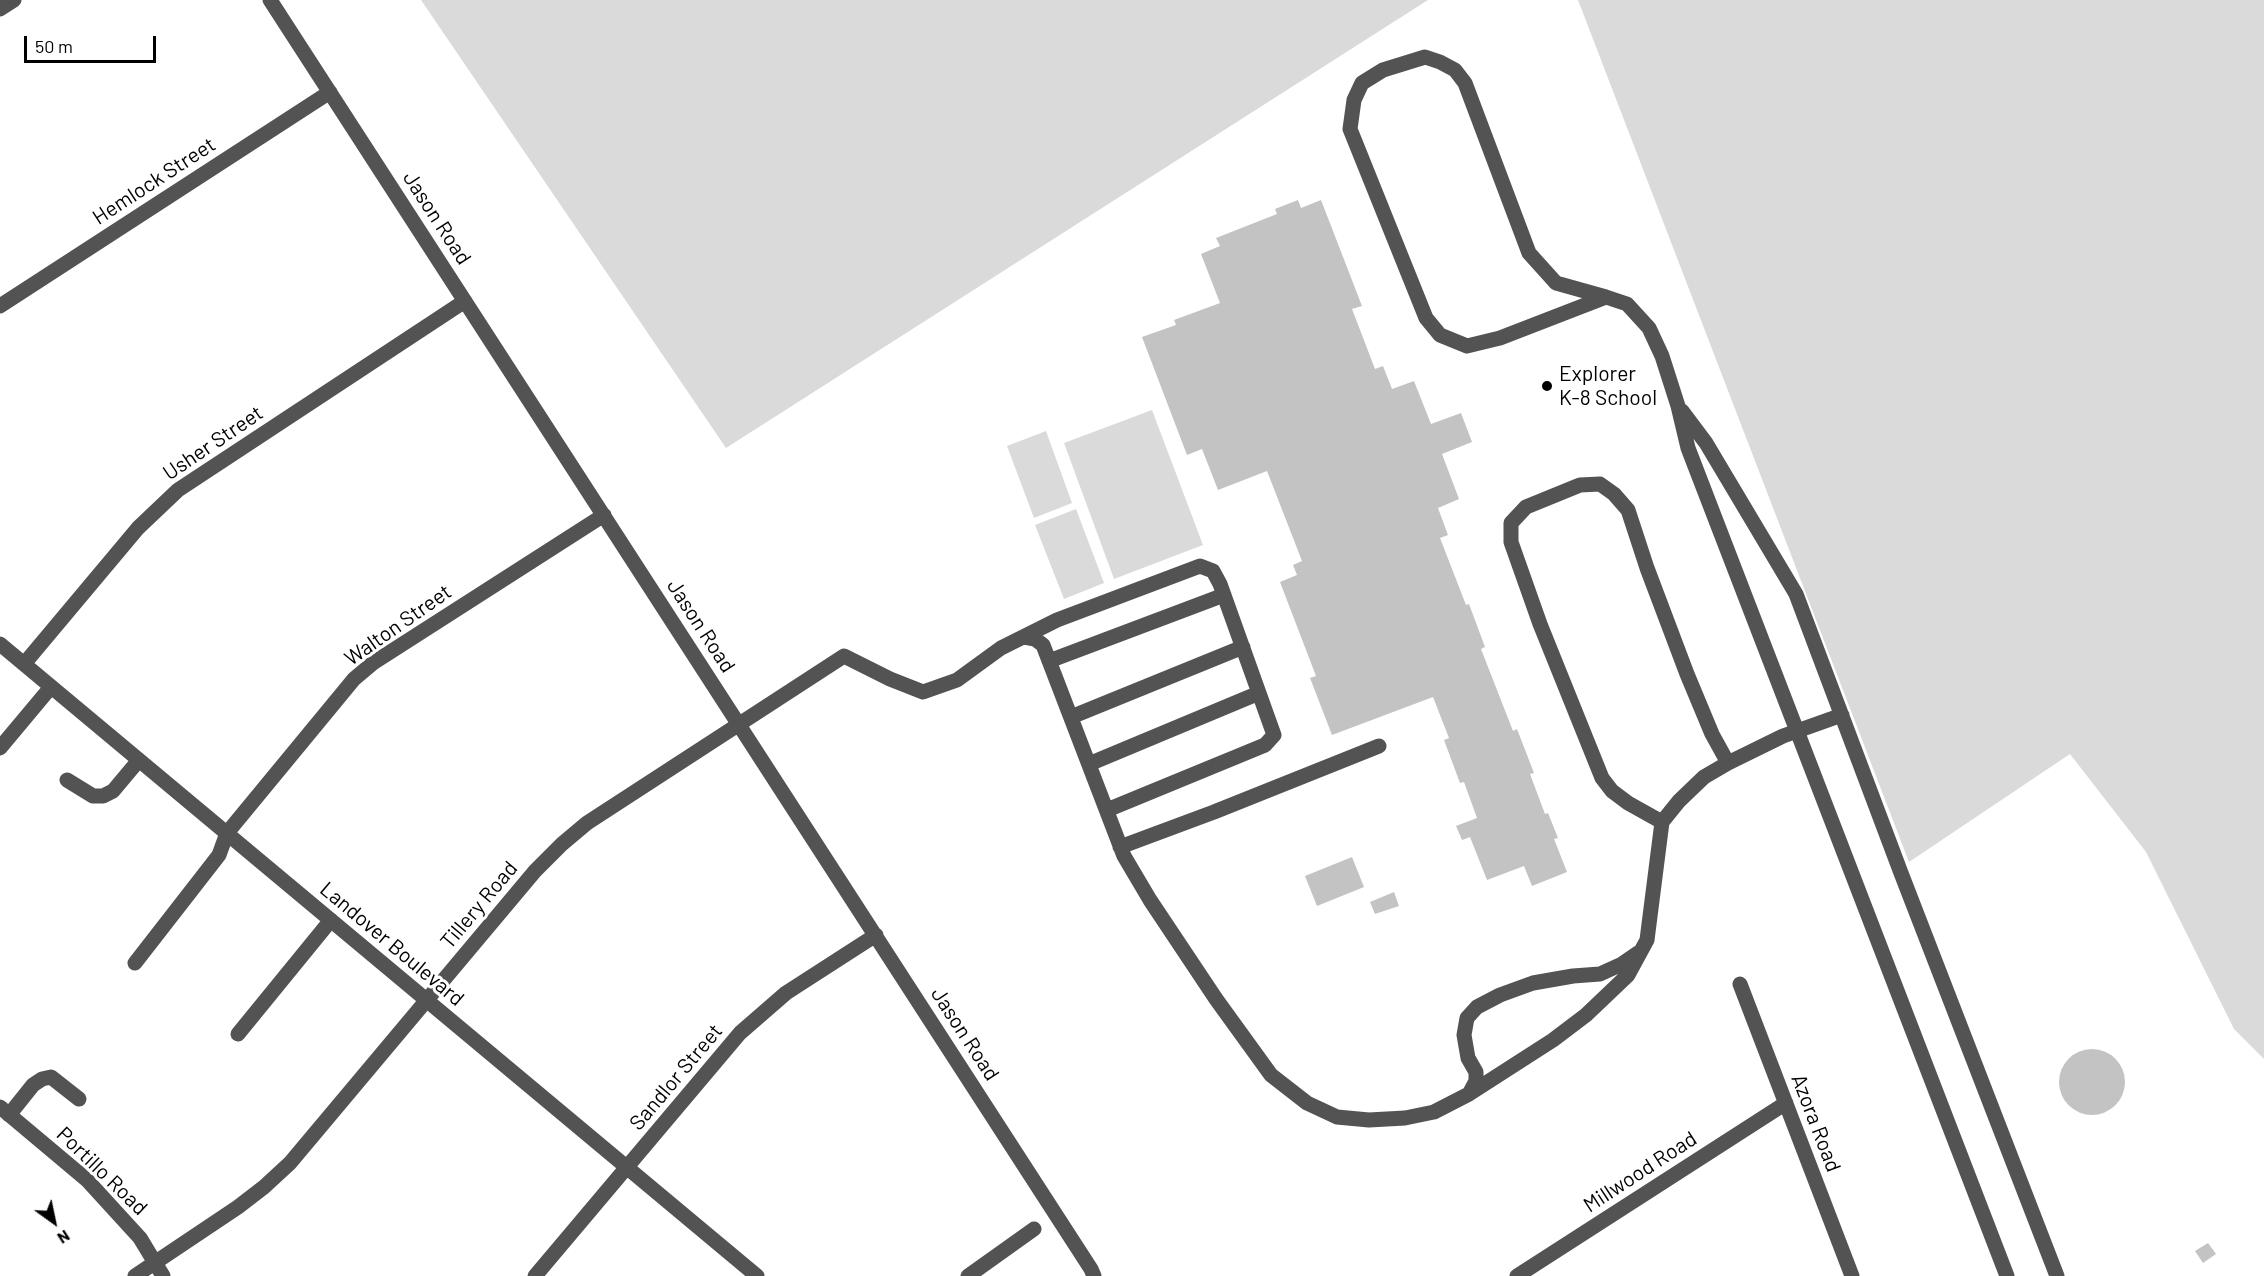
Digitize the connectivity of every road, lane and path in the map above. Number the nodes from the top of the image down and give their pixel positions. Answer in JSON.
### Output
{"nodes":[{"id":1,"x":14,"y":0,"type":"edge"},
{"id":2,"x":270,"y":0,"type":"edge"},
{"id":3,"x":0,"y":9,"type":"edge"},
{"id":4,"x":330,"y":92,"type":"junction"},
{"id":5,"x":1606,"y":297,"type":"junction"},
{"id":6,"x":465,"y":301,"type":"junction"},
{"id":7,"x":0,"y":306,"type":"edge"},
{"id":8,"x":1678,"y":406,"type":"junction"},
{"id":9,"x":603,"y":515,"type":"junction"},
{"id":10,"x":1224,"y":595,"type":"junction"},
{"id":11,"x":1024,"y":637,"type":"junction"},
{"id":12,"x":0,"y":644,"type":"edge"},
{"id":13,"x":1243,"y":647,"type":"junction"},
{"id":14,"x":1049,"y":661,"type":"junction"},
{"id":15,"x":24,"y":664,"type":"junction"},
{"id":16,"x":51,"y":687,"type":"junction"},
{"id":17,"x":1259,"y":693,"type":"junction"},
{"id":18,"x":1842,"y":715,"type":"junction"},
{"id":19,"x":1071,"y":717,"type":"junction"},
{"id":20,"x":739,"y":724,"type":"junction"},
{"id":21,"x":1798,"y":731,"type":"junction"},
{"id":22,"x":1379,"y":746,"type":"dead end"},
{"id":23,"x":0,"y":748,"type":"edge"},
{"id":24,"x":139,"y":760,"type":"junction"},
{"id":25,"x":1728,"y":763,"type":"junction"},
{"id":26,"x":1089,"y":764,"type":"junction"},
{"id":27,"x":66,"y":780,"type":"dead end"},
{"id":28,"x":1107,"y":810,"type":"junction"},
{"id":29,"x":1662,"y":822,"type":"junction"},
{"id":30,"x":227,"y":833,"type":"junction"},
{"id":31,"x":1120,"y":847,"type":"junction"},
{"id":32,"x":331,"y":920,"type":"junction"},
{"id":33,"x":876,"y":936,"type":"junction"},
{"id":34,"x":1641,"y":952,"type":"junction"},
{"id":35,"x":135,"y":963,"type":"dead end"},
{"id":36,"x":1740,"y":984,"type":"dead end"},
{"id":37,"x":427,"y":1000,"type":"junction"},
{"id":38,"x":238,"y":1034,"type":"dead end"},
{"id":39,"x":1469,"y":1094,"type":"junction"},
{"id":40,"x":79,"y":1099,"type":"dead end"},
{"id":41,"x":1786,"y":1103,"type":"junction"},
{"id":42,"x":4,"y":1111,"type":"edge"},
{"id":43,"x":626,"y":1167,"type":"junction"},
{"id":44,"x":1034,"y":1229,"type":"dead end"},
{"id":45,"x":155,"y":1262,"type":"junction"},
{"id":46,"x":135,"y":1276,"type":"edge"},
{"id":47,"x":163,"y":1276,"type":"edge"},
{"id":48,"x":536,"y":1276,"type":"edge"},
{"id":49,"x":757,"y":1276,"type":"edge"},
{"id":50,"x":968,"y":1276,"type":"edge"},
{"id":51,"x":1094,"y":1276,"type":"edge"},
{"id":52,"x":1517,"y":1276,"type":"edge"},
{"id":53,"x":1852,"y":1276,"type":"edge"},
{"id":54,"x":2007,"y":1276,"type":"edge"},
{"id":55,"x":2057,"y":1276,"type":"edge"}],
"edges":[{"from":1,"to":3,"type":"street"},
{"from":2,"to":4,"type":"street","name":"Jason Road"},
{"from":4,"to":6,"type":"street","name":"Jason Road"},
{"from":4,"to":7,"type":"street","name":"Hemlock Street"},
{"from":5,"to":5,"type":"street"},
{"from":5,"to":8,"type":"street"},
{"from":6,"to":9,"type":"street","name":"Jason Road"},
{"from":6,"to":15,"type":"street","name":"Usher Street"},
{"from":8,"to":18,"type":"street"},
{"from":8,"to":21,"type":"street"},
{"from":9,"to":20,"type":"street","name":"Jason Road"},
{"from":9,"to":30,"type":"street","name":"Walton Street"},
{"from":10,"to":11,"type":"street"},
{"from":10,"to":13,"type":"street"},
{"from":10,"to":14,"type":"street"},
{"from":11,"to":14,"type":"street"},
{"from":11,"to":20,"type":"street","name":"Tillery Road"},
{"from":12,"to":15,"type":"street","name":"Landover Boulevard"},
{"from":13,"to":17,"type":"street"},
{"from":13,"to":19,"type":"street"},
{"from":14,"to":19,"type":"street"},
{"from":15,"to":16,"type":"street","name":"Landover Boulevard"},
{"from":16,"to":23,"type":"street"},
{"from":16,"to":24,"type":"street","name":"Landover Boulevard"},
{"from":17,"to":26,"type":"street"},
{"from":17,"to":28,"type":"street"},
{"from":18,"to":21,"type":"street"},
{"from":18,"to":55,"type":"street"},
{"from":19,"to":26,"type":"street"},
{"from":20,"to":33,"type":"street","name":"Jason Road"},
{"from":20,"to":37,"type":"street","name":"Tillery Road"},
{"from":21,"to":25,"type":"street"},
{"from":21,"to":54,"type":"street"},
{"from":22,"to":31,"type":"street"},
{"from":24,"to":27,"type":"street"},
{"from":24,"to":30,"type":"street","name":"Landover Boulevard"},
{"from":25,"to":29,"type":"street"},
{"from":25,"to":29,"type":"street"},
{"from":26,"to":28,"type":"street"},
{"from":28,"to":31,"type":"street"},
{"from":29,"to":34,"type":"street"},
{"from":30,"to":32,"type":"street","name":"Landover Boulevard"},
{"from":30,"to":35,"type":"street","name":"Walton Street"},
{"from":31,"to":39,"type":"street"},
{"from":32,"to":37,"type":"street","name":"Landover Boulevard"},
{"from":32,"to":38,"type":"street"},
{"from":33,"to":43,"type":"street","name":"Sandlor Street"},
{"from":33,"to":51,"type":"street","name":"Jason Road"},
{"from":34,"to":39,"type":"street"},
{"from":34,"to":39,"type":"street"},
{"from":36,"to":41,"type":"street","name":"Azora Road"},
{"from":37,"to":43,"type":"street","name":"Landover Boulevard"},
{"from":37,"to":45,"type":"street","name":"Tillery Road"},
{"from":40,"to":42,"type":"street"},
{"from":41,"to":52,"type":"street","name":"Millwood Road"},
{"from":41,"to":53,"type":"street","name":"Azora Road"},
{"from":42,"to":45,"type":"street","name":"Portillo Road"},
{"from":43,"to":48,"type":"street","name":"Sandlor Street"},
{"from":43,"to":49,"type":"street","name":"Landover Boulevard"},
{"from":44,"to":50,"type":"street"},
{"from":45,"to":46,"type":"street","name":"Tillery Road"},
{"from":45,"to":47,"type":"street","name":"Portillo Road"}]}
